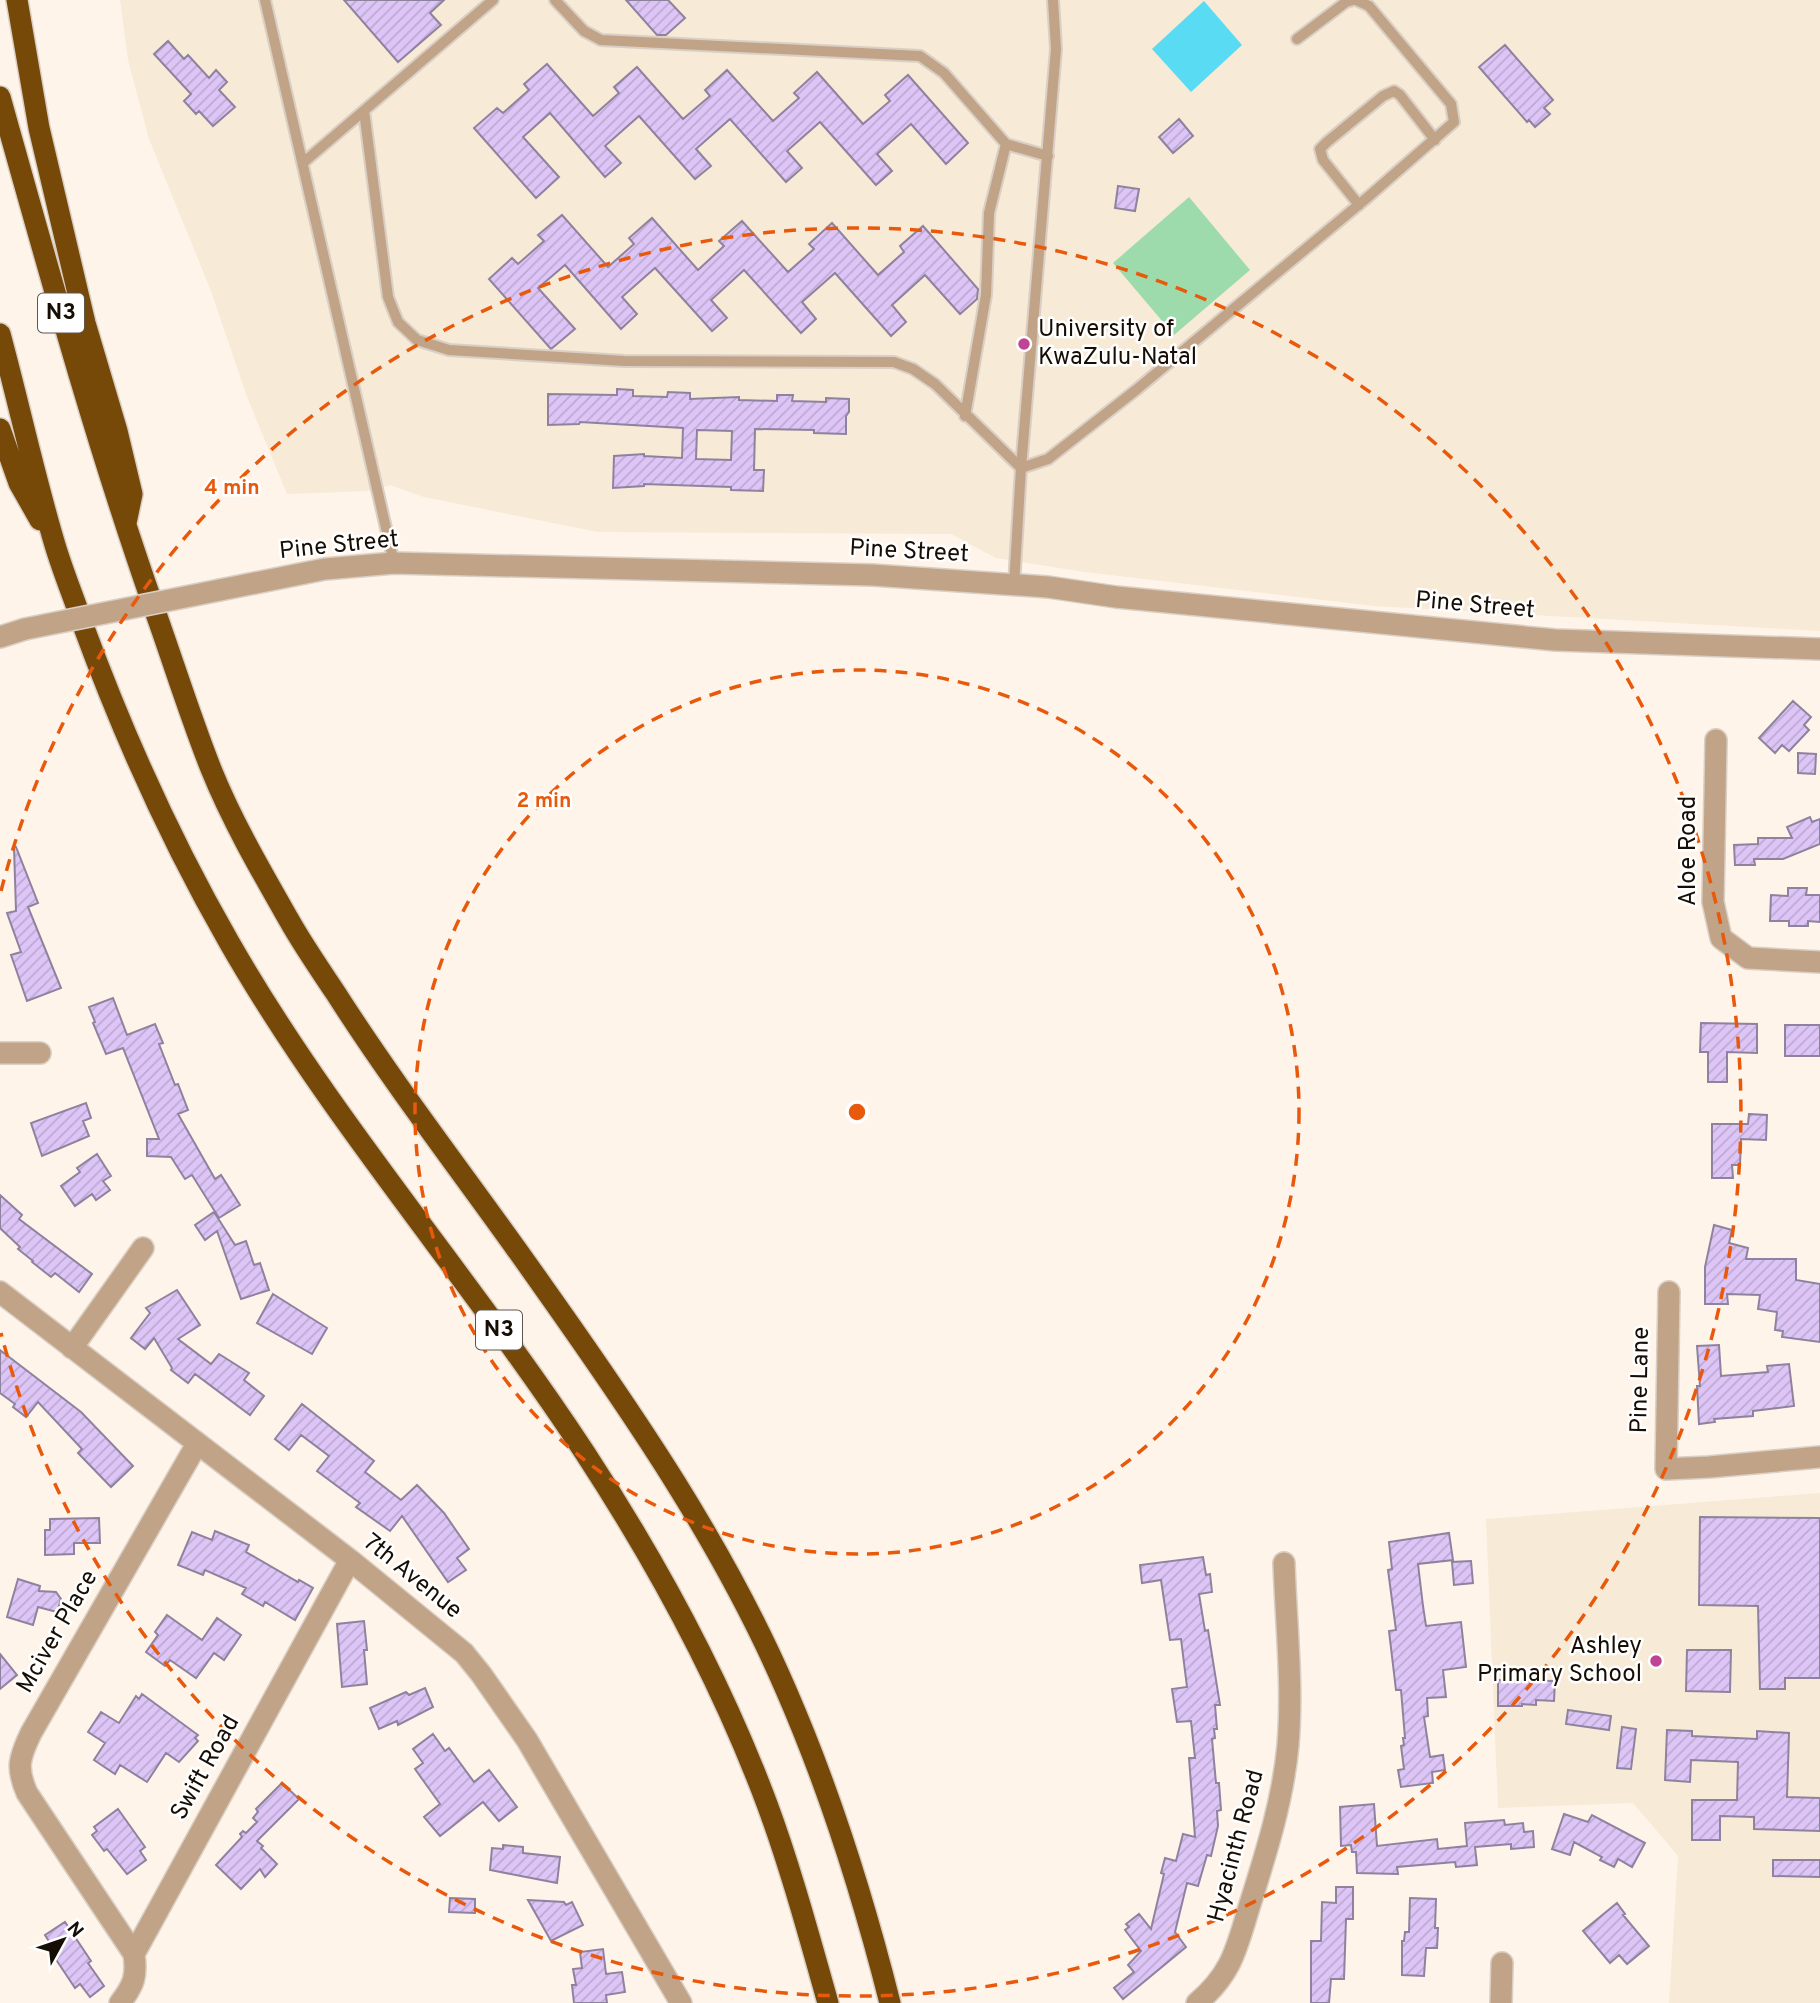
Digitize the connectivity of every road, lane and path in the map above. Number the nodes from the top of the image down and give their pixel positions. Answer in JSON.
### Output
{"nodes":[{"id":1,"x":17,"y":0,"type":"edge"},
{"id":2,"x":265,"y":0,"type":"edge"},
{"id":3,"x":493,"y":0,"type":"edge"},
{"id":4,"x":555,"y":0,"type":"edge"},
{"id":5,"x":1053,"y":0,"type":"edge"},
{"id":6,"x":1354,"y":0,"type":"edge"},
{"id":7,"x":1297,"y":39,"type":"dead end"},
{"id":8,"x":0,"y":97,"type":"edge"},
{"id":9,"x":364,"y":111,"type":"junction"},
{"id":10,"x":1435,"y":140,"type":"junction"},
{"id":11,"x":1006,"y":144,"type":"junction"},
{"id":12,"x":1048,"y":156,"type":"junction"},
{"id":13,"x":304,"y":162,"type":"junction"},
{"id":14,"x":1359,"y":205,"type":"junction"},
{"id":15,"x":0,"y":334,"type":"edge"},
{"id":16,"x":965,"y":416,"type":"junction"},
{"id":17,"x":0,"y":429,"type":"edge"},
{"id":18,"x":1021,"y":468,"type":"junction"},
{"id":19,"x":126,"y":527,"type":"junction"},
{"id":20,"x":55,"y":546,"type":"junction"},
{"id":21,"x":394,"y":563,"type":"junction"},
{"id":22,"x":1014,"y":585,"type":"junction"},
{"id":23,"x":0,"y":637,"type":"edge"},
{"id":24,"x":1820,"y":649,"type":"edge"},
{"id":25,"x":1716,"y":740,"type":"dead end"},
{"id":26,"x":1820,"y":962,"type":"edge"},
{"id":27,"x":0,"y":1053,"type":"edge"},
{"id":28,"x":40,"y":1054,"type":"dead end"},
{"id":29,"x":143,"y":1248,"type":"dead end"},
{"id":30,"x":0,"y":1292,"type":"edge"},
{"id":31,"x":1669,"y":1292,"type":"dead end"},
{"id":32,"x":72,"y":1348,"type":"junction"},
{"id":33,"x":197,"y":1444,"type":"junction"},
{"id":34,"x":1820,"y":1457,"type":"edge"},
{"id":35,"x":350,"y":1560,"type":"junction"},
{"id":36,"x":1284,"y":1563,"type":"dead end"},
{"id":37,"x":134,"y":1954,"type":"junction"},
{"id":38,"x":1503,"y":1963,"type":"dead end"},
{"id":39,"x":120,"y":2003,"type":"edge"},
{"id":40,"x":681,"y":2003,"type":"edge"},
{"id":41,"x":828,"y":2003,"type":"edge"},
{"id":42,"x":890,"y":2003,"type":"edge"},
{"id":43,"x":1197,"y":2003,"type":"edge"},
{"id":44,"x":1501,"y":2003,"type":"edge"}],
"edges":[{"from":1,"to":19,"type":"highway"},
{"from":2,"to":13,"type":"lane"},
{"from":3,"to":9,"type":"lane"},
{"from":4,"to":11,"type":"lane"},
{"from":5,"to":12,"type":"lane"},
{"from":6,"to":7,"type":"lane"},
{"from":6,"to":10,"type":"lane"},
{"from":8,"to":19,"type":"highway","number":"N3"},
{"from":9,"to":13,"type":"lane"},
{"from":9,"to":16,"type":"lane"},
{"from":10,"to":14,"type":"lane"},
{"from":10,"to":14,"type":"lane"},
{"from":11,"to":12,"type":"lane"},
{"from":11,"to":16,"type":"lane"},
{"from":12,"to":18,"type":"lane"},
{"from":13,"to":21,"type":"lane"},
{"from":14,"to":18,"type":"lane"},
{"from":15,"to":20,"type":"highway","number":"N3"},
{"from":16,"to":18,"type":"lane"},
{"from":17,"to":20,"type":"highway"},
{"from":18,"to":22,"type":"lane"},
{"from":19,"to":42,"type":"highway","number":"N3"},
{"from":20,"to":41,"type":"highway","number":"N3"},
{"from":21,"to":22,"type":"street","name":"Pine Street"},
{"from":21,"to":23,"type":"street","name":"Pine Street","bridge":true},
{"from":22,"to":24,"type":"street","name":"Pine Street"},
{"from":25,"to":26,"type":"street","name":"Aloe Road"},
{"from":27,"to":28,"type":"street"},
{"from":29,"to":32,"type":"street"},
{"from":30,"to":32,"type":"street","name":"7th Avenue"},
{"from":31,"to":34,"type":"street","name":"Pine Lane"},
{"from":32,"to":33,"type":"street","name":"7th Avenue"},
{"from":33,"to":35,"type":"street","name":"7th Avenue"},
{"from":33,"to":37,"type":"street","name":"Mciver Place"},
{"from":35,"to":37,"type":"street","name":"Swift Road"},
{"from":35,"to":40,"type":"street","name":"7th Avenue"},
{"from":36,"to":43,"type":"street","name":"Hyacinth Road"},
{"from":37,"to":39,"type":"street","name":"Swift Road"},
{"from":38,"to":44,"type":"street"}]}
